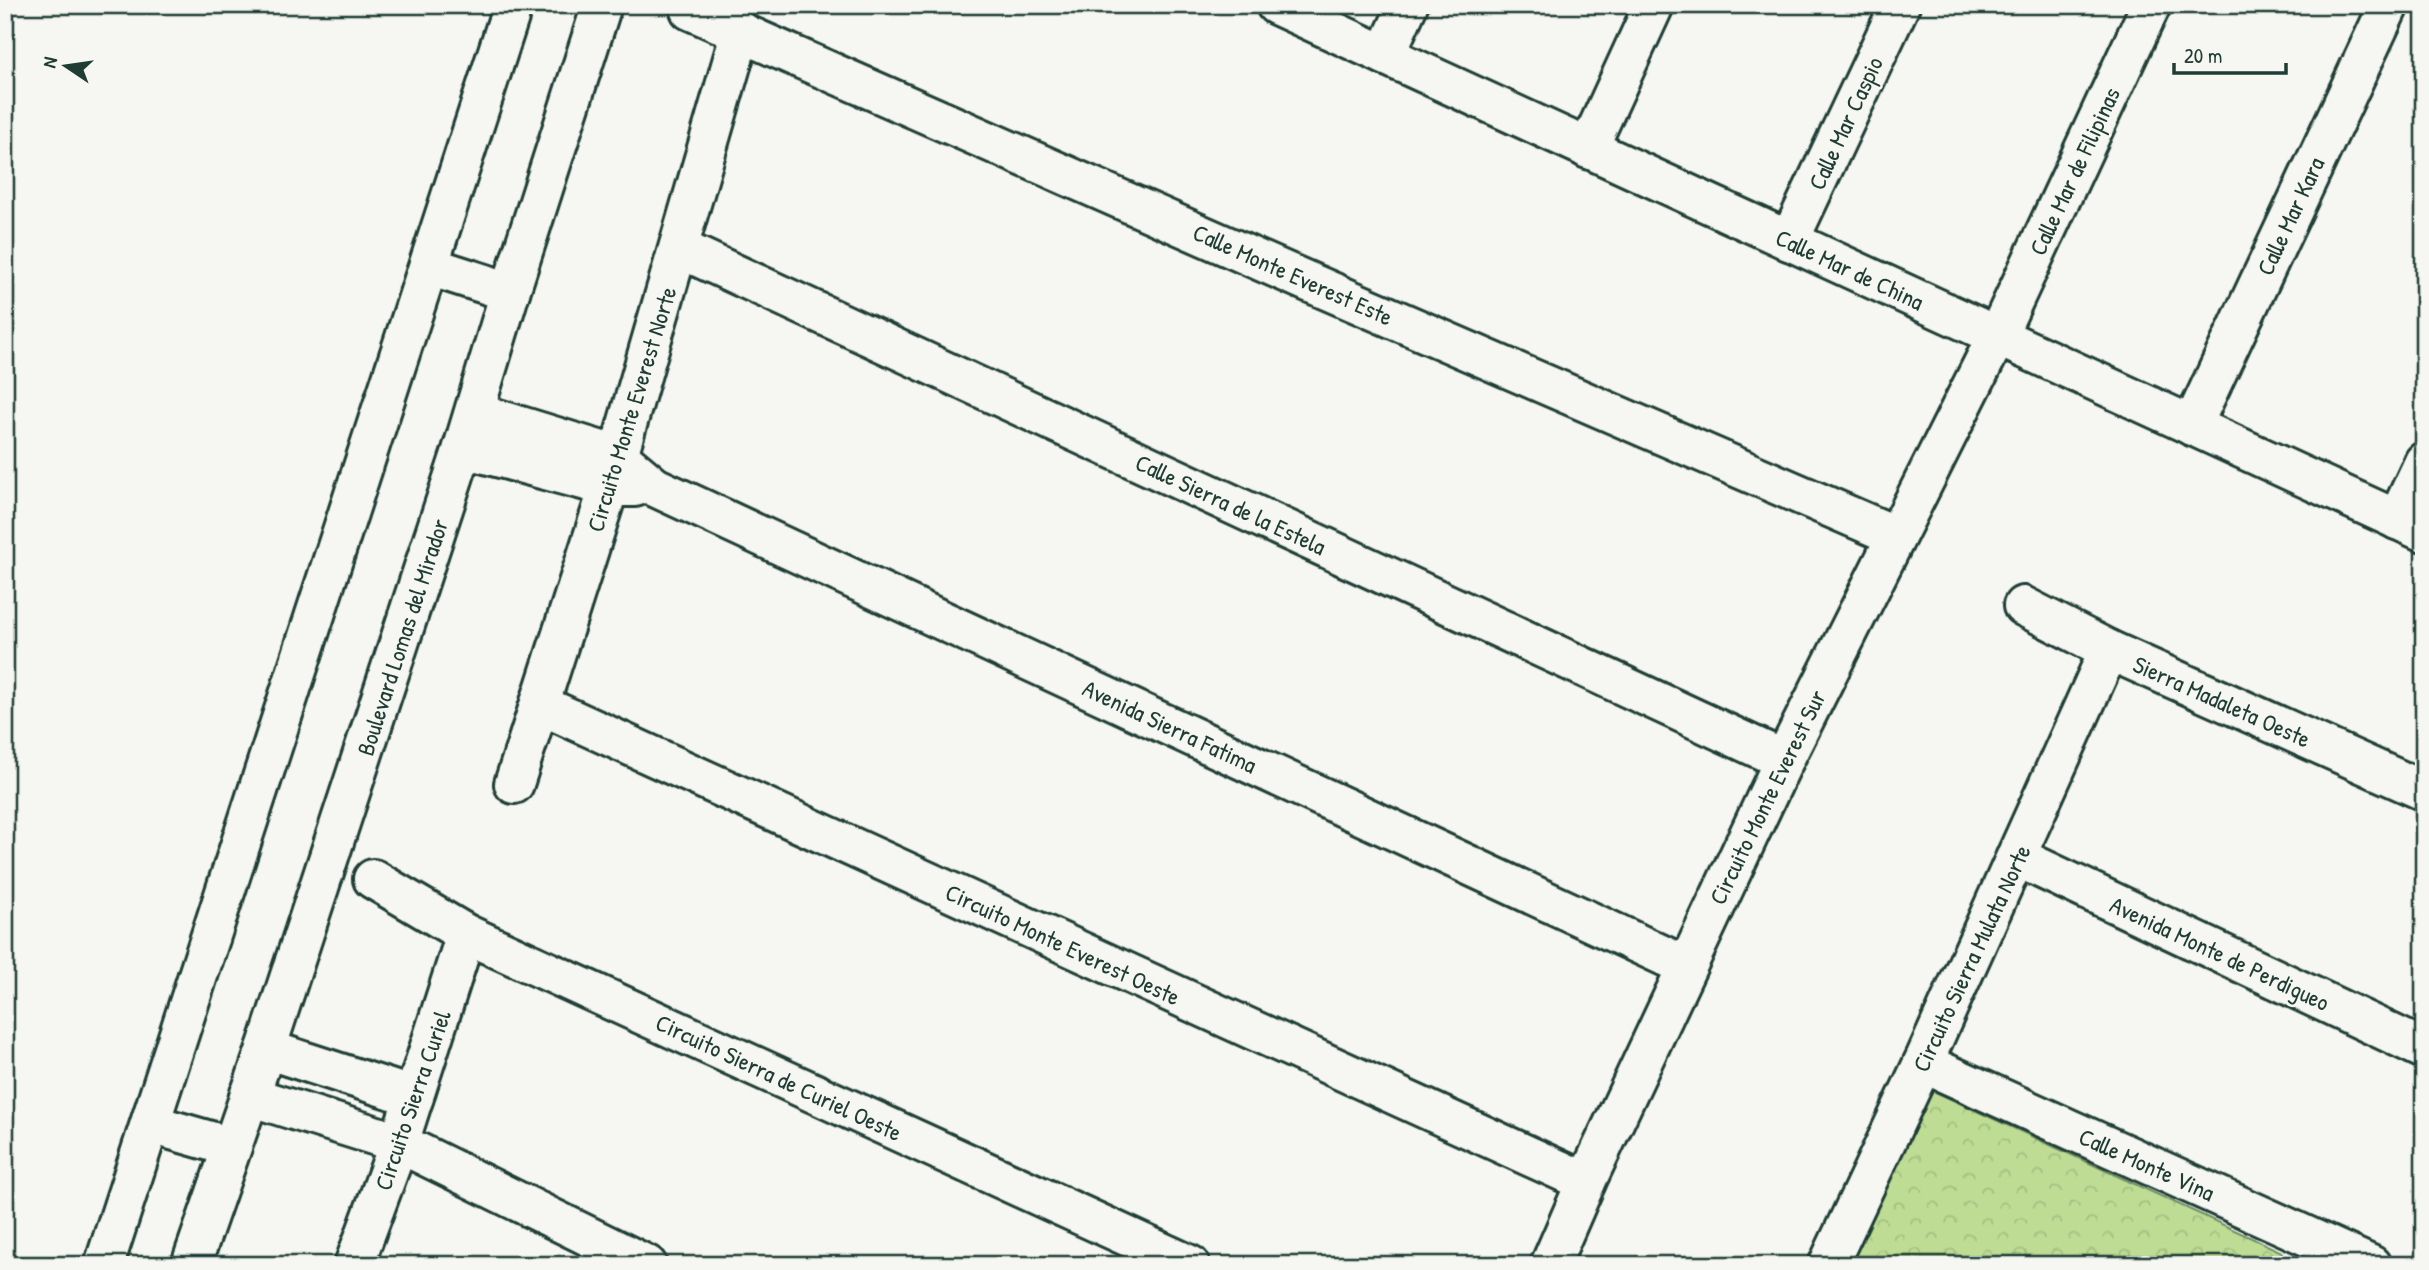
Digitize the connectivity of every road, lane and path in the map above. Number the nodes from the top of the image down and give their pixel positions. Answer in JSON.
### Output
{"nodes":[{"id":1,"x":513,"y":5,"type":"edge"},
{"id":2,"x":602,"y":5,"type":"edge"},
{"id":3,"x":1276,"y":5,"type":"edge"},
{"id":4,"x":1408,"y":5,"type":"edge"},
{"id":5,"x":1654,"y":5,"type":"edge"},
{"id":6,"x":1900,"y":5,"type":"edge"},
{"id":7,"x":2151,"y":5,"type":"edge"},
{"id":8,"x":2389,"y":5,"type":"edge"},
{"id":9,"x":690,"y":10,"type":"dead end"},
{"id":10,"x":741,"y":31,"type":"junction"},
{"id":11,"x":1385,"y":55,"type":"junction"},
{"id":12,"x":1588,"y":149,"type":"junction"},
{"id":13,"x":1789,"y":241,"type":"junction"},
{"id":14,"x":679,"y":248,"type":"junction"},
{"id":15,"x":429,"y":266,"type":"junction"},
{"id":16,"x":510,"y":292,"type":"junction"},
{"id":17,"x":1997,"y":336,"type":"junction"},
{"id":18,"x":475,"y":412,"type":"junction"},
{"id":19,"x":2192,"y":426,"type":"junction"},
{"id":20,"x":463,"y":449,"type":"junction"},
{"id":21,"x":2424,"y":462,"type":"edge"},
{"id":22,"x":613,"y":471,"type":"junction"},
{"id":23,"x":2411,"y":526,"type":"edge"},
{"id":24,"x":1896,"y":536,"type":"junction"},
{"id":25,"x":2023,"y":606,"type":"dead end"},
{"id":26,"x":2109,"y":650,"type":"junction"},
{"id":27,"x":541,"y":705,"type":"junction"},
{"id":28,"x":1784,"y":760,"type":"junction"},
{"id":29,"x":514,"y":784,"type":"dead end"},
{"id":30,"x":2424,"y":791,"type":"edge"},
{"id":31,"x":2017,"y":858,"type":"junction"},
{"id":32,"x":373,"y":878,"type":"dead end"},
{"id":33,"x":466,"y":934,"type":"junction"},
{"id":34,"x":1686,"y":965,"type":"junction"},
{"id":35,"x":266,"y":1049,"type":"junction"},
{"id":36,"x":2424,"y":1049,"type":"edge"},
{"id":37,"x":1923,"y":1063,"type":"junction"},
{"id":38,"x":249,"y":1096,"type":"junction"},
{"id":39,"x":414,"y":1097,"type":"junction"},
{"id":40,"x":151,"y":1124,"type":"junction"},
{"id":41,"x":399,"y":1143,"type":"junction"},
{"id":42,"x":231,"y":1147,"type":"junction"},
{"id":43,"x":1586,"y":1182,"type":"junction"},
{"id":44,"x":104,"y":1265,"type":"edge"},
{"id":45,"x":191,"y":1265,"type":"edge"},
{"id":46,"x":354,"y":1265,"type":"edge"},
{"id":47,"x":647,"y":1265,"type":"edge"},
{"id":48,"x":1190,"y":1265,"type":"edge"},
{"id":49,"x":1550,"y":1265,"type":"edge"},
{"id":50,"x":1828,"y":1265,"type":"edge"},
{"id":51,"x":2371,"y":1265,"type":"edge"}],
"edges":[{"from":1,"to":15,"type":"street"},
{"from":2,"to":16,"type":"street","name":"Boulevard Lomas del Mirador"},
{"from":3,"to":11,"type":"street","name":"Calle Mar de China"},
{"from":4,"to":11,"type":"street"},
{"from":5,"to":12,"type":"street"},
{"from":6,"to":13,"type":"street","name":"Calle Mar Caspio"},
{"from":7,"to":17,"type":"street","name":"Calle Mar de Filipinas"},
{"from":8,"to":19,"type":"street","name":"Calle Mar Kara"},
{"from":9,"to":10,"type":"street","name":"Calle Monte Everest Este"},
{"from":10,"to":14,"type":"street","name":"Circuito Monte Everest Norte"},
{"from":10,"to":24,"type":"street","name":"Calle Monte Everest Este"},
{"from":11,"to":12,"type":"street","name":"Calle Mar de China"},
{"from":12,"to":13,"type":"street","name":"Calle Mar de China"},
{"from":13,"to":17,"type":"street","name":"Calle Mar de China"},
{"from":14,"to":22,"type":"street","name":"Circuito Monte Everest Norte"},
{"from":14,"to":28,"type":"street","name":"Calle Sierra de la Estela"},
{"from":15,"to":16,"type":"street"},
{"from":15,"to":40,"type":"street"},
{"from":16,"to":18,"type":"street","name":"Boulevard Lomas del Mirador"},
{"from":17,"to":19,"type":"street","name":"Calle Mar de China"},
{"from":17,"to":24,"type":"street","name":"Circuito Monte Everest Sur"},
{"from":18,"to":20,"type":"street","name":"Boulevard Lomas del Mirador"},
{"from":18,"to":22,"type":"street"},
{"from":19,"to":23,"type":"street","name":"Calle Mar de China"},
{"from":20,"to":22,"type":"street"},
{"from":20,"to":35,"type":"street","name":"Boulevard Lomas del Mirador"},
{"from":21,"to":23,"type":"street"},
{"from":22,"to":27,"type":"street","name":"Circuito Monte Everest Norte"},
{"from":22,"to":34,"type":"street","name":"Avenida Sierra Fatima"},
{"from":24,"to":28,"type":"street","name":"Circuito Monte Everest Sur"},
{"from":25,"to":26,"type":"street","name":"Sierra Madaleta Oeste"},
{"from":26,"to":30,"type":"street","name":"Sierra Madaleta Oeste"},
{"from":26,"to":31,"type":"street","name":"Circuito Sierra Mulata Norte"},
{"from":27,"to":29,"type":"street","name":"Circuito Monte Everest Norte"},
{"from":27,"to":43,"type":"street","name":"Circuito Monte Everest Oeste"},
{"from":28,"to":34,"type":"street","name":"Circuito Monte Everest Sur"},
{"from":31,"to":36,"type":"street","name":"Avenida Monte de Perdigueo"},
{"from":31,"to":37,"type":"street","name":"Circuito Sierra Mulata Norte"},
{"from":32,"to":33,"type":"street","name":"Circuito Sierra de Curiel Oeste"},
{"from":33,"to":39,"type":"street","name":"Circuito Sierra Curiel"},
{"from":33,"to":48,"type":"street","name":"Circuito Sierra de Curiel Oeste"},
{"from":34,"to":43,"type":"street","name":"Circuito Monte Everest Sur"},
{"from":35,"to":38,"type":"street","name":"Boulevard Lomas del Mirador"},
{"from":35,"to":39,"type":"street"},
{"from":37,"to":50,"type":"street","name":"Circuito Sierra Mulata Norte"},
{"from":37,"to":51,"type":"street","name":"Calle Monte Vina"},
{"from":38,"to":41,"type":"street"},
{"from":38,"to":42,"type":"street","name":"Boulevard Lomas del Mirador"},
{"from":39,"to":41,"type":"street","name":"Circuito Sierra Curiel"},
{"from":40,"to":42,"type":"street"},
{"from":40,"to":44,"type":"street"},
{"from":41,"to":46,"type":"street","name":"Circuito Sierra Curiel"},
{"from":41,"to":47,"type":"street"},
{"from":42,"to":45,"type":"street","name":"Boulevard Lomas del Mirador"},
{"from":43,"to":49,"type":"street","name":"Circuito Monte Everest Sur"}]}
